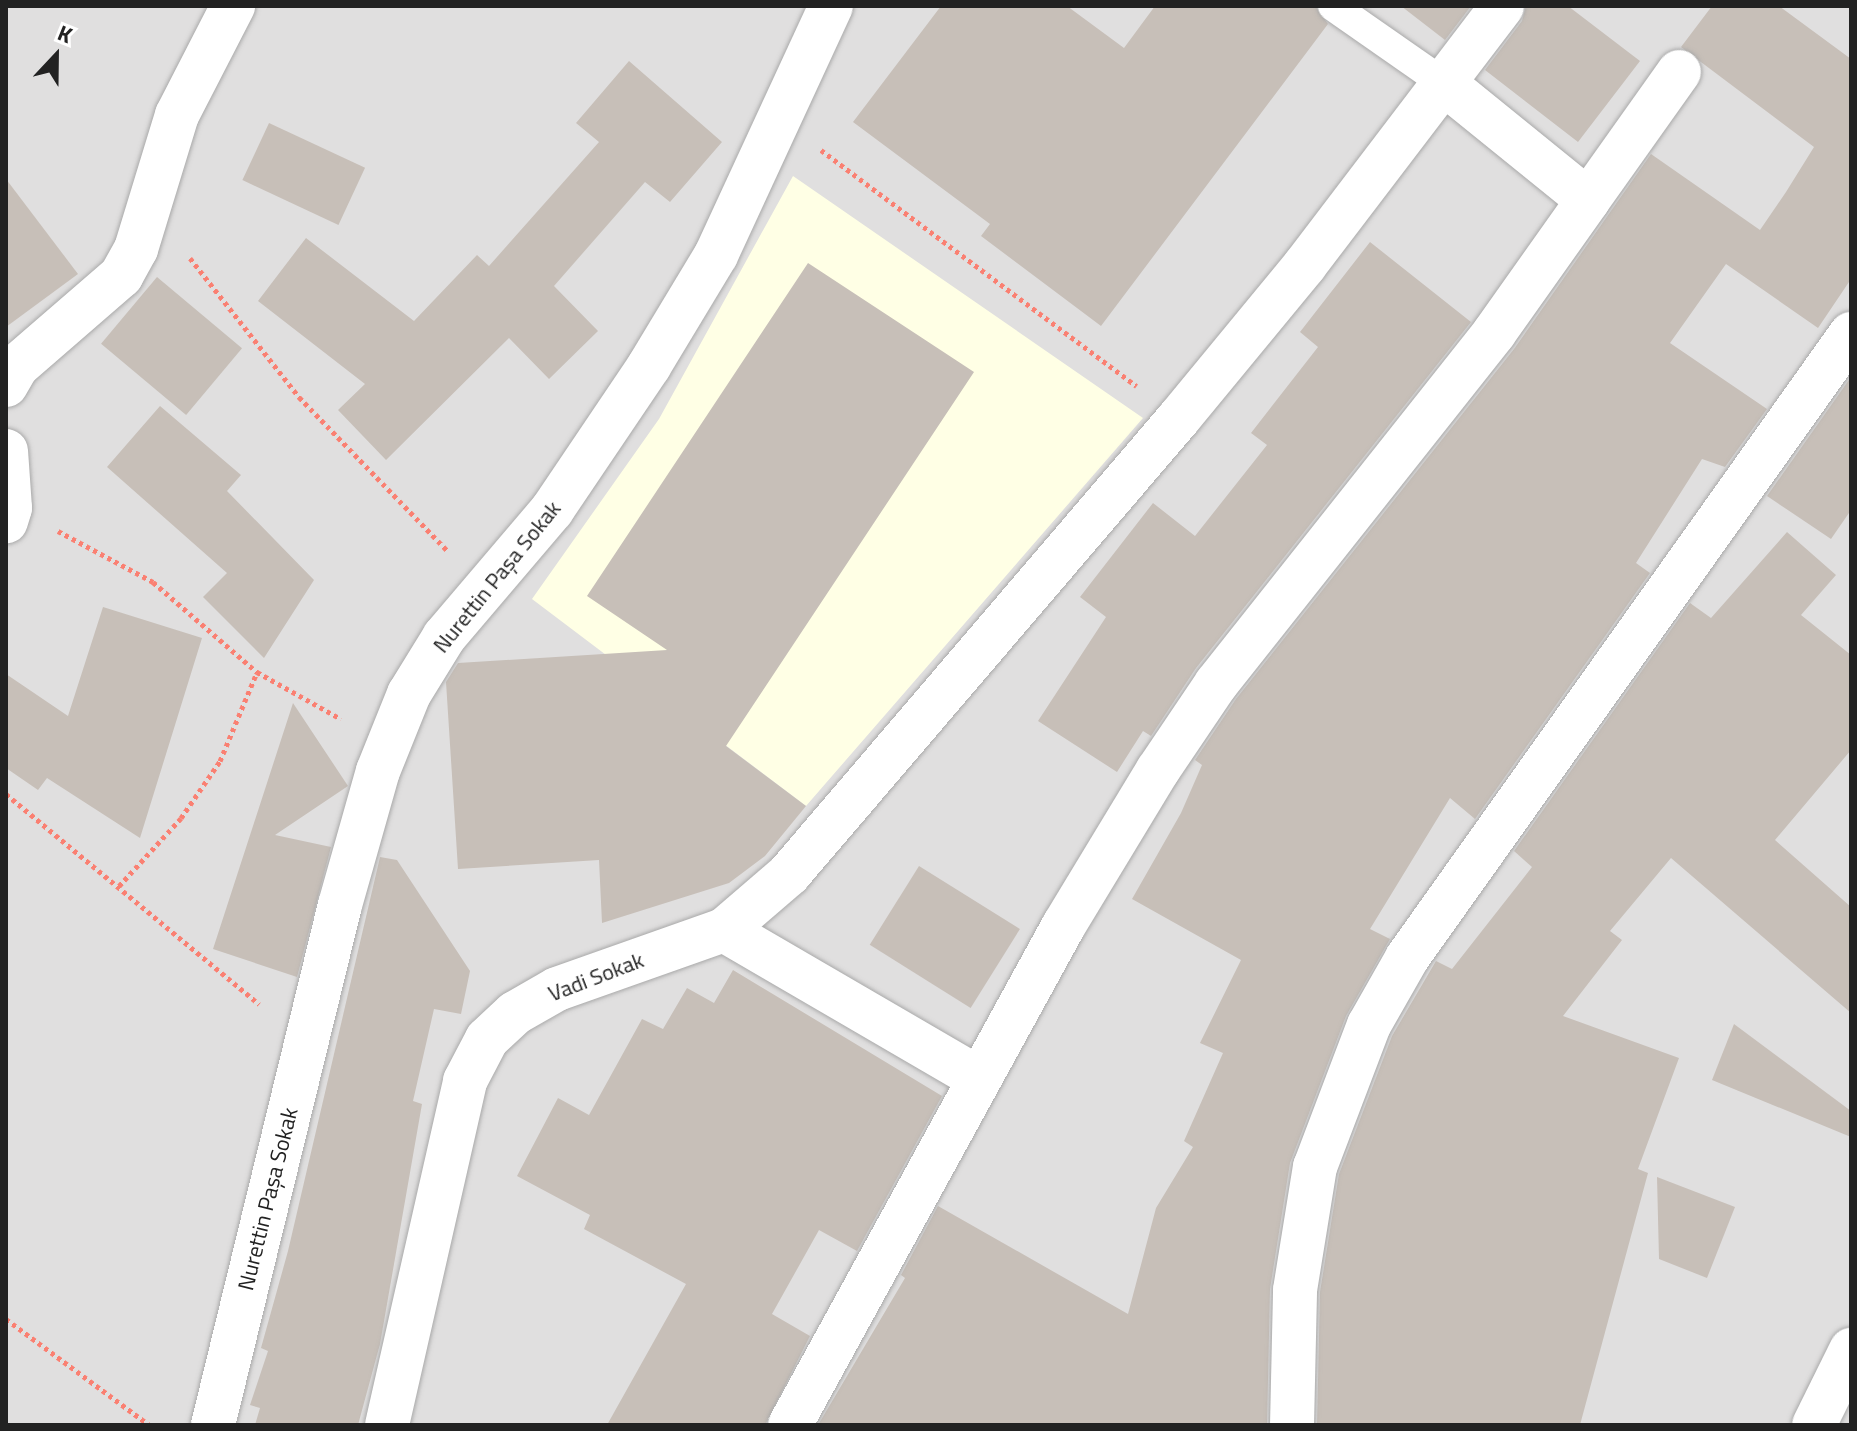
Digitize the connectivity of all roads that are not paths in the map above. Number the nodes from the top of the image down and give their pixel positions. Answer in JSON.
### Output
{"nodes":[{"id":1,"x":233,"y":6,"type":"edge"},
{"id":2,"x":831,"y":6,"type":"edge"},
{"id":3,"x":1333,"y":6,"type":"edge"},
{"id":4,"x":1502,"y":6,"type":"edge"},
{"id":5,"x":1679,"y":72,"type":"dead end"},
{"id":6,"x":1445,"y":84,"type":"junction"},
{"id":7,"x":1588,"y":200,"type":"junction"},
{"id":8,"x":1851,"y":334,"type":"edge"},
{"id":9,"x":6,"y":385,"type":"edge"},
{"id":10,"x":6,"y":451,"type":"edge"},
{"id":11,"x":8,"y":515,"type":"edge"},
{"id":12,"x":724,"y":930,"type":"junction"},
{"id":13,"x":978,"y":1078,"type":"junction"},
{"id":14,"x":1851,"y":1350,"type":"edge"},
{"id":15,"x":1291,"y":1405,"type":"edge"},
{"id":16,"x":213,"y":1425,"type":"edge"},
{"id":17,"x":387,"y":1425,"type":"edge"},
{"id":18,"x":790,"y":1425,"type":"edge"},
{"id":19,"x":1266,"y":1425,"type":"edge"},
{"id":20,"x":1814,"y":1425,"type":"edge"}],
"edges":[{"from":1,"to":9,"type":"street"},
{"from":2,"to":16,"type":"street","name":"Nurettin Paşa Sokak"},
{"from":3,"to":6,"type":"lane"},
{"from":4,"to":6,"type":"street"},
{"from":5,"to":7,"type":"street"},
{"from":6,"to":7,"type":"street"},
{"from":6,"to":12,"type":"street"},
{"from":7,"to":13,"type":"street"},
{"from":8,"to":15,"type":"street"},
{"from":10,"to":11,"type":"street"},
{"from":12,"to":13,"type":"street"},
{"from":12,"to":17,"type":"street","name":"Vadi Sokak"},
{"from":13,"to":18,"type":"street"},
{"from":14,"to":20,"type":"street"},
{"from":15,"to":19,"type":"street"}]}
